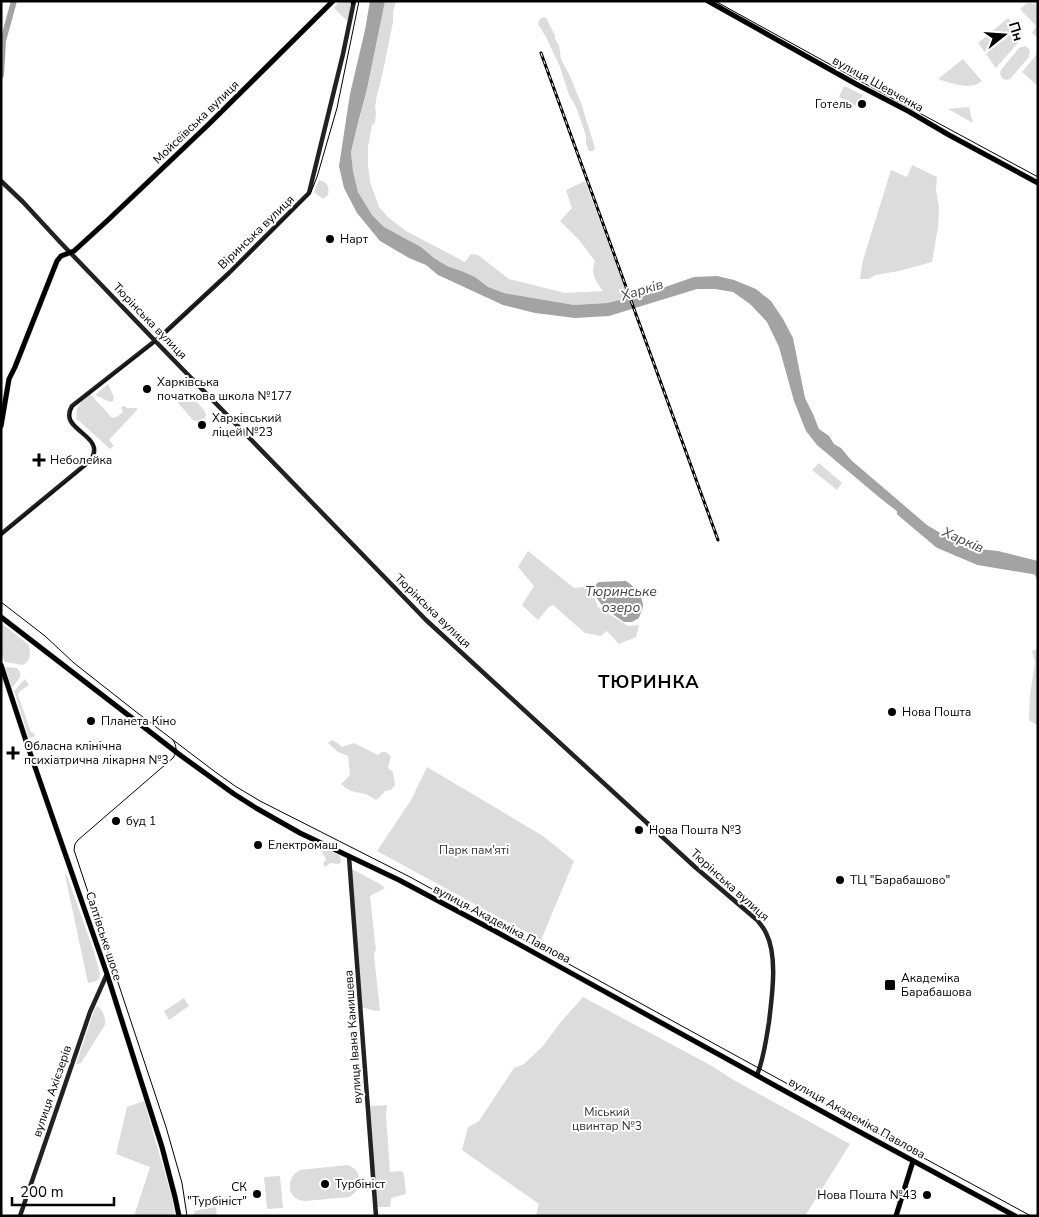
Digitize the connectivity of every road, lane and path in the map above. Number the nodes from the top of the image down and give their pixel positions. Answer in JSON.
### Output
{"nodes":[{"id":1,"x":333,"y":1,"type":"edge"},
{"id":2,"x":708,"y":1,"type":"edge"},
{"id":3,"x":354,"y":2,"type":"edge"},
{"id":4,"x":1,"y":181,"type":"edge"},
{"id":5,"x":1038,"y":183,"type":"edge"},
{"id":6,"x":70,"y":252,"type":"junction"},
{"id":7,"x":155,"y":341,"type":"junction"},
{"id":8,"x":1,"y":426,"type":"edge"},
{"id":9,"x":1,"y":534,"type":"edge"},
{"id":10,"x":1,"y":617,"type":"edge"},
{"id":11,"x":1,"y":665,"type":"edge"},
{"id":12,"x":349,"y":857,"type":"junction"},
{"id":13,"x":106,"y":974,"type":"junction"},
{"id":14,"x":757,"y":1075,"type":"junction"},
{"id":15,"x":913,"y":1161,"type":"junction"},
{"id":16,"x":20,"y":1216,"type":"edge"},
{"id":17,"x":179,"y":1216,"type":"edge"},
{"id":18,"x":376,"y":1216,"type":"edge"},
{"id":19,"x":896,"y":1216,"type":"edge"},
{"id":20,"x":1015,"y":1216,"type":"edge"}],
"edges":[{"from":1,"to":6,"type":"main road","name":"Мойсеївська вулиця"},
{"from":2,"to":5,"type":"main road","name":"вулиця Шевченка"},
{"from":3,"to":7,"type":"main road","name":"Віринська вулиця"},
{"from":4,"to":6,"type":"main road","name":"Тюрінська вулиця"},
{"from":6,"to":7,"type":"main road","name":"Тюрінська вулиця"},
{"from":6,"to":8,"type":"main road","name":"Мойсеївська вулиця"},
{"from":7,"to":9,"type":"main road","name":"Віринська вулиця"},
{"from":7,"to":14,"type":"main road","name":"Тюрінська вулиця"},
{"from":10,"to":12,"type":"main road","name":"вулиця Академіка Павлова"},
{"from":11,"to":13,"type":"main road","name":"Салтівське шосе"},
{"from":12,"to":14,"type":"main road","name":"вулиця Академіка Павлова"},
{"from":12,"to":18,"type":"main road","name":"вулиця Івана Камишева"},
{"from":13,"to":16,"type":"main road","name":"вулиця Ахієзерів"},
{"from":13,"to":17,"type":"main road","name":"Салтівське шосе"},
{"from":14,"to":15,"type":"main road","name":"вулиця Академіка Павлова"},
{"from":15,"to":19,"type":"main road"},
{"from":15,"to":20,"type":"main road","name":"вулиця Академіка Павлова"}]}
